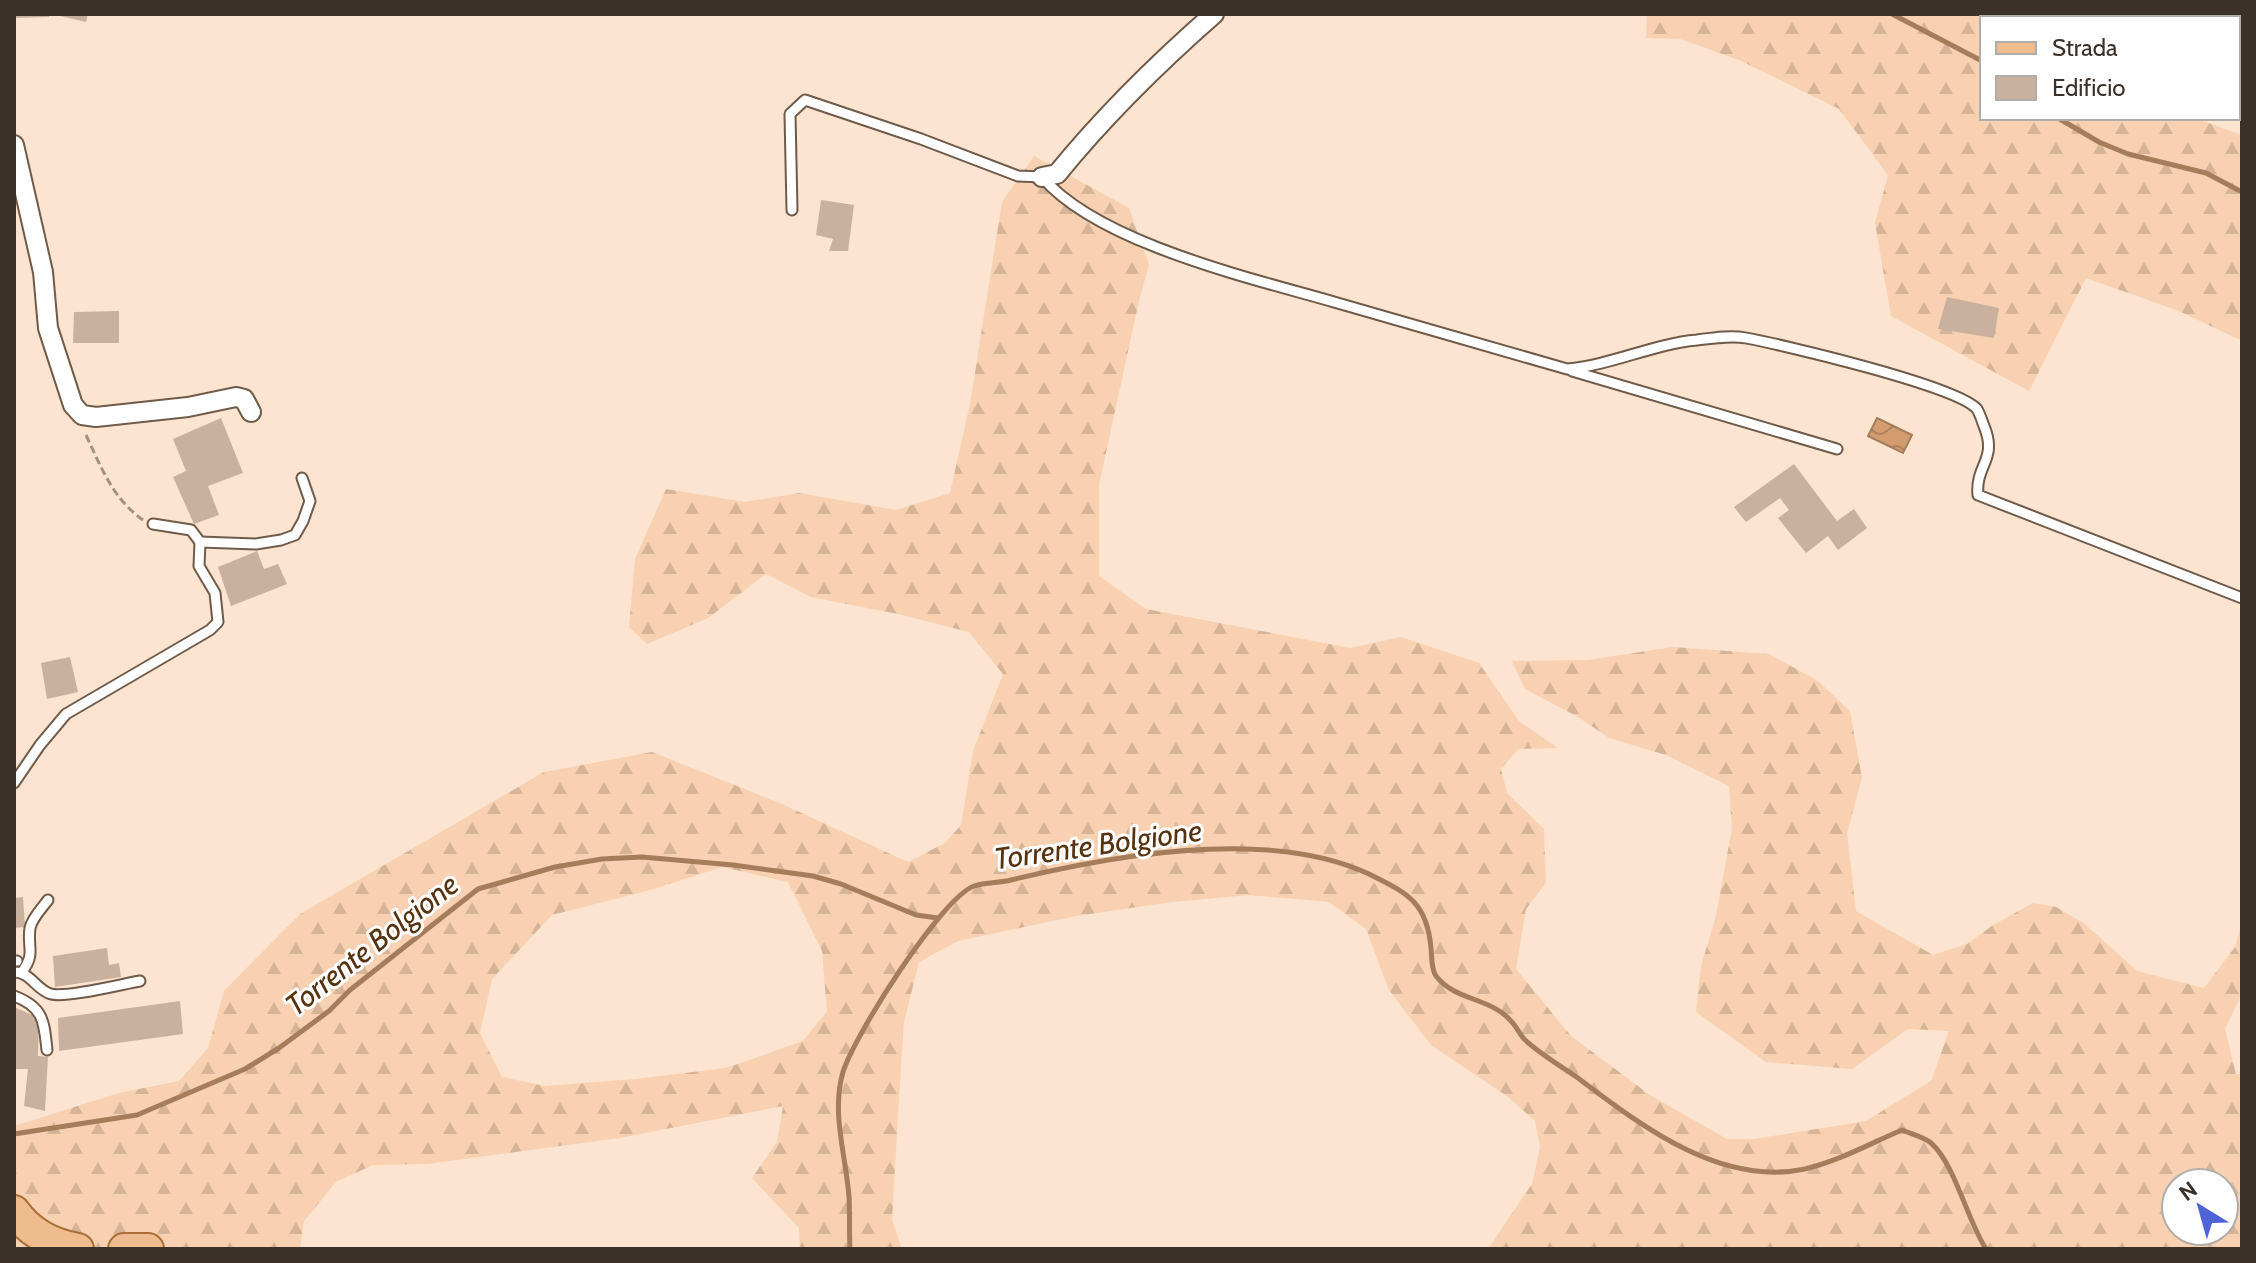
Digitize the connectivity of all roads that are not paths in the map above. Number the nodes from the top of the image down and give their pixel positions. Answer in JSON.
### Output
{"nodes":[{"id":1,"x":1214,"y":14,"type":"edge"},
{"id":2,"x":14,"y":145,"type":"edge"},
{"id":3,"x":1042,"y":177,"type":"junction"},
{"id":4,"x":792,"y":210,"type":"dead end"},
{"id":5,"x":1567,"y":369,"type":"junction"},
{"id":6,"x":251,"y":412,"type":"dead end"},
{"id":7,"x":1837,"y":449,"type":"dead end"},
{"id":8,"x":302,"y":478,"type":"dead end"},
{"id":9,"x":153,"y":524,"type":"road end"},
{"id":10,"x":200,"y":542,"type":"junction"},
{"id":11,"x":2242,"y":598,"type":"edge"},
{"id":12,"x":14,"y":783,"type":"edge"},
{"id":13,"x":48,"y":900,"type":"dead end"},
{"id":14,"x":18,"y":972,"type":"edge"},
{"id":15,"x":140,"y":981,"type":"dead end"},
{"id":16,"x":14,"y":996,"type":"edge"},
{"id":17,"x":47,"y":1050,"type":"dead end"},
{"id":18,"x":14,"y":1211,"type":"edge"},
{"id":19,"x":78,"y":1249,"type":"edge"},
{"id":20,"x":124,"y":1249,"type":"edge"},
{"id":21,"x":148,"y":1249,"type":"edge"}],
"edges":[{"from":1,"to":3,"type":"street"},
{"from":2,"to":6,"type":"street"},
{"from":3,"to":4,"type":"lane"},
{"from":3,"to":5,"type":"lane"},
{"from":5,"to":7,"type":"lane"},
{"from":5,"to":11,"type":"lane"},
{"from":8,"to":10,"type":"lane"},
{"from":9,"to":10,"type":"lane"},
{"from":10,"to":12,"type":"lane"},
{"from":13,"to":14,"type":"lane"},
{"from":14,"to":15,"type":"lane"},
{"from":16,"to":17,"type":"lane"},
{"from":18,"to":19,"type":"main road"},
{"from":20,"to":21,"type":"main road"}]}
